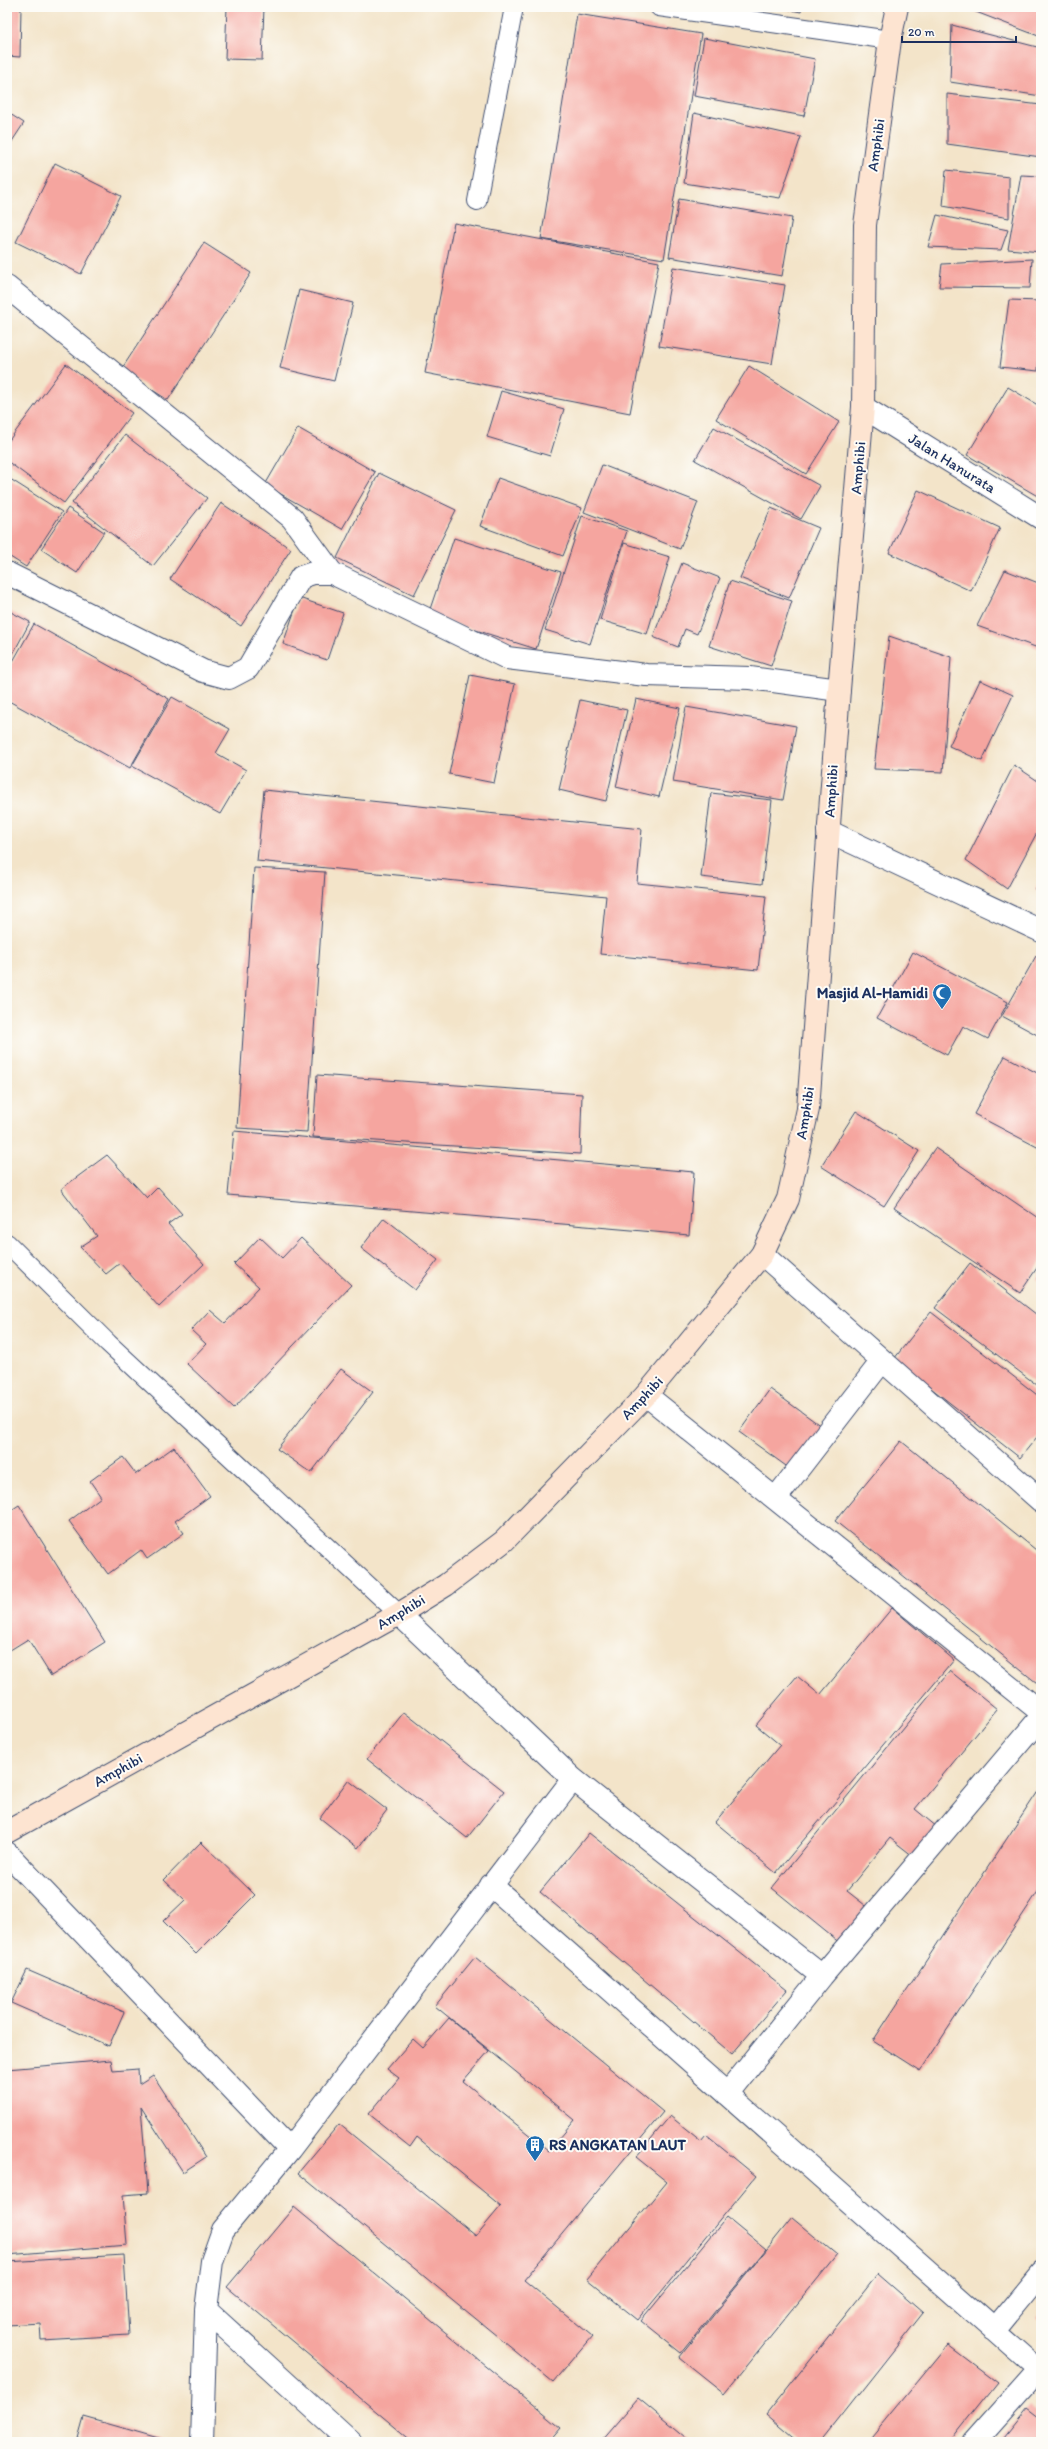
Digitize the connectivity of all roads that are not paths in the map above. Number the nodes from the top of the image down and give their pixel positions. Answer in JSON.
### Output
{"nodes":[{"id":1,"x":514,"y":7,"type":"edge"},
{"id":2,"x":658,"y":7,"type":"edge"},
{"id":3,"x":897,"y":7,"type":"edge"},
{"id":4,"x":890,"y":40,"type":"junction"},
{"id":5,"x":477,"y":201,"type":"dead end"},
{"id":6,"x":7,"y":287,"type":"edge"},
{"id":7,"x":863,"y":407,"type":"junction"},
{"id":8,"x":1041,"y":518,"type":"edge"},
{"id":9,"x":7,"y":573,"type":"edge"},
{"id":10,"x":332,"y":573,"type":"junction"},
{"id":11,"x":839,"y":690,"type":"junction"},
{"id":12,"x":828,"y":831,"type":"junction"},
{"id":13,"x":1041,"y":931,"type":"edge"},
{"id":14,"x":7,"y":1243,"type":"edge"},
{"id":15,"x":762,"y":1254,"type":"junction"},
{"id":16,"x":882,"y":1360,"type":"junction"},
{"id":17,"x":646,"y":1395,"type":"junction"},
{"id":18,"x":776,"y":1498,"type":"junction"},
{"id":19,"x":1041,"y":1501,"type":"edge"},
{"id":20,"x":399,"y":1614,"type":"junction"},
{"id":21,"x":1041,"y":1712,"type":"edge"},
{"id":22,"x":1041,"y":1717,"type":"edge"},
{"id":23,"x":573,"y":1779,"type":"junction"},
{"id":24,"x":7,"y":1832,"type":"edge"},
{"id":25,"x":7,"y":1853,"type":"edge"},
{"id":26,"x":491,"y":1885,"type":"junction"},
{"id":27,"x":822,"y":1976,"type":"junction"},
{"id":28,"x":727,"y":2094,"type":"junction"},
{"id":29,"x":290,"y":2149,"type":"junction"},
{"id":30,"x":1041,"y":2273,"type":"edge"},
{"id":31,"x":206,"y":2310,"type":"junction"},
{"id":32,"x":994,"y":2330,"type":"junction"},
{"id":33,"x":1040,"y":2370,"type":"edge"},
{"id":34,"x":202,"y":2442,"type":"edge"},
{"id":35,"x":351,"y":2442,"type":"edge"},
{"id":36,"x":974,"y":2442,"type":"edge"}],
"edges":[{"from":1,"to":5,"type":"lane"},
{"from":2,"to":4,"type":"lane"},
{"from":3,"to":4,"type":"main road","name":"Amphibi"},
{"from":4,"to":7,"type":"main road","name":"Amphibi"},
{"from":6,"to":10,"type":"street"},
{"from":7,"to":8,"type":"street","name":"Jalan Hanurata"},
{"from":7,"to":11,"type":"main road","name":"Amphibi"},
{"from":9,"to":10,"type":"street"},
{"from":10,"to":11,"type":"street"},
{"from":11,"to":12,"type":"main road","name":"Amphibi"},
{"from":12,"to":13,"type":"street"},
{"from":12,"to":15,"type":"main road","name":"Amphibi"},
{"from":14,"to":20,"type":"lane"},
{"from":15,"to":16,"type":"street"},
{"from":15,"to":17,"type":"main road","name":"Amphibi"},
{"from":16,"to":18,"type":"street"},
{"from":16,"to":19,"type":"street"},
{"from":17,"to":18,"type":"street"},
{"from":17,"to":20,"type":"main road","name":"Amphibi"},
{"from":18,"to":21,"type":"street"},
{"from":20,"to":23,"type":"street"},
{"from":20,"to":24,"type":"main road","name":"Amphibi"},
{"from":22,"to":27,"type":"street"},
{"from":23,"to":26,"type":"street"},
{"from":23,"to":27,"type":"street"},
{"from":25,"to":29,"type":"street"},
{"from":26,"to":28,"type":"street"},
{"from":26,"to":29,"type":"street"},
{"from":27,"to":28,"type":"street"},
{"from":28,"to":32,"type":"street"},
{"from":29,"to":31,"type":"street"},
{"from":30,"to":32,"type":"street"},
{"from":31,"to":34,"type":"street"},
{"from":31,"to":35,"type":"street"},
{"from":32,"to":33,"type":"street"},
{"from":33,"to":36,"type":"street"}]}
